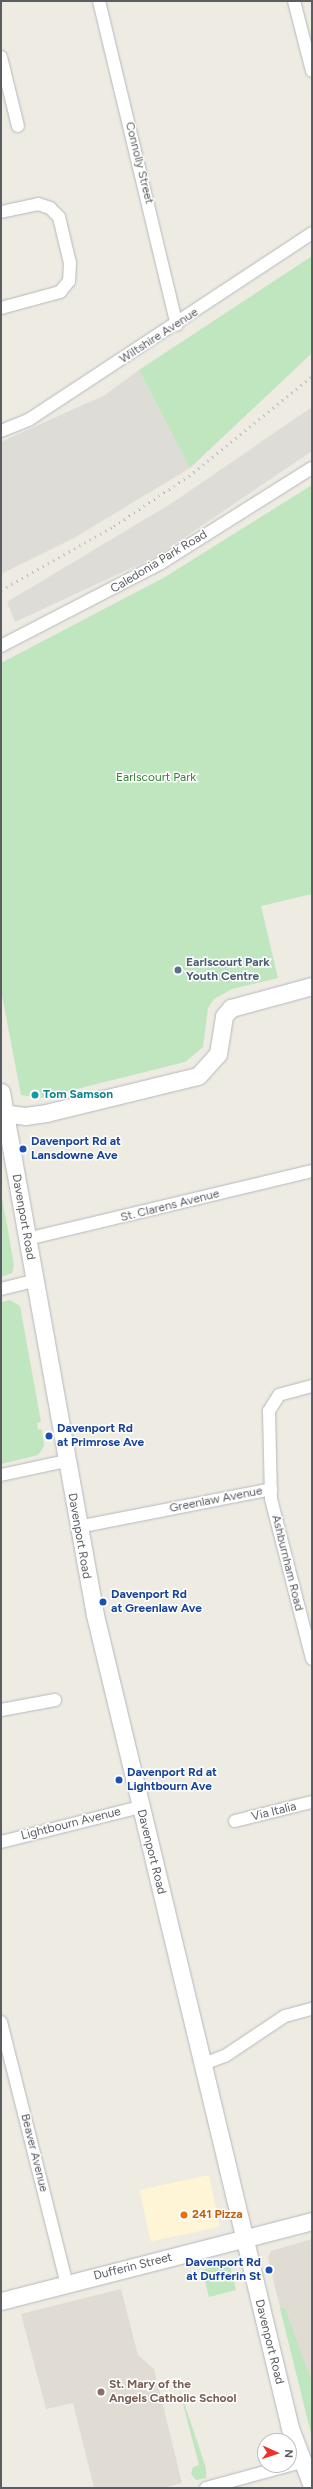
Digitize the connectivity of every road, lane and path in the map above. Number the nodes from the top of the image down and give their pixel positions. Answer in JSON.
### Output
{"nodes":[{"id":1,"x":99,"y":1,"type":"edge"},
{"id":2,"x":294,"y":1,"type":"edge"},
{"id":3,"x":1,"y":57,"type":"edge"},
{"id":4,"x":312,"y":71,"type":"edge"},
{"id":5,"x":18,"y":126,"type":"dead end"},
{"id":6,"x":1,"y":212,"type":"edge"},
{"id":7,"x":312,"y":234,"type":"edge"},
{"id":8,"x":1,"y":308,"type":"edge"},
{"id":9,"x":177,"y":325,"type":"junction"},
{"id":10,"x":1,"y":431,"type":"edge"},
{"id":11,"x":312,"y":468,"type":"edge"},
{"id":12,"x":1,"y":646,"type":"edge"},
{"id":13,"x":312,"y":986,"type":"edge"},
{"id":14,"x":1,"y":1092,"type":"edge"},
{"id":15,"x":3,"y":1113,"type":"edge"},
{"id":16,"x":312,"y":1172,"type":"edge"},
{"id":17,"x":27,"y":1239,"type":"junction"},
{"id":18,"x":34,"y":1281,"type":"junction"},
{"id":19,"x":1,"y":1289,"type":"edge"},
{"id":20,"x":312,"y":1386,"type":"edge"},
{"id":21,"x":66,"y":1461,"type":"junction"},
{"id":22,"x":1,"y":1475,"type":"edge"},
{"id":23,"x":271,"y":1489,"type":"junction"},
{"id":24,"x":78,"y":1527,"type":"junction"},
{"id":25,"x":312,"y":1659,"type":"edge"},
{"id":26,"x":55,"y":1700,"type":"dead end"},
{"id":27,"x":1,"y":1710,"type":"edge"},
{"id":28,"x":312,"y":1802,"type":"edge"},
{"id":29,"x":140,"y":1807,"type":"junction"},
{"id":30,"x":235,"y":1822,"type":"dead end"},
{"id":31,"x":1,"y":1842,"type":"edge"},
{"id":32,"x":312,"y":2009,"type":"edge"},
{"id":33,"x":1,"y":2022,"type":"edge"},
{"id":34,"x":201,"y":2065,"type":"junction"},
{"id":35,"x":312,"y":2221,"type":"edge"},
{"id":36,"x":244,"y":2238,"type":"junction"},
{"id":37,"x":67,"y":2284,"type":"junction"},
{"id":38,"x":1,"y":2301,"type":"edge"},
{"id":39,"x":302,"y":2462,"type":"junction"},
{"id":40,"x":312,"y":2486,"type":"edge"},
{"id":41,"x":206,"y":2488,"type":"edge"}],
"edges":[{"from":1,"to":9,"type":"street","name":"Connolly Street"},
{"from":2,"to":4,"type":"street"},
{"from":3,"to":5,"type":"street"},
{"from":6,"to":8,"type":"street"},
{"from":7,"to":9,"type":"street","name":"Wiltshire Avenue"},
{"from":9,"to":10,"type":"street","name":"Wiltshire Avenue"},
{"from":11,"to":12,"type":"street","name":"Caledonia Park Road"},
{"from":13,"to":15,"type":"street"},
{"from":14,"to":15,"type":"street","name":"Davenport Road"},
{"from":15,"to":17,"type":"street","name":"Davenport Road"},
{"from":16,"to":17,"type":"street","name":"St. Clarens Avenue"},
{"from":17,"to":18,"type":"street","name":"Davenport Road"},
{"from":18,"to":19,"type":"street"},
{"from":18,"to":21,"type":"street","name":"Davenport Road"},
{"from":20,"to":23,"type":"street","name":"Greenlaw Avenue"},
{"from":21,"to":22,"type":"street"},
{"from":21,"to":24,"type":"street","name":"Davenport Road"},
{"from":23,"to":24,"type":"street","name":"Greenlaw Avenue"},
{"from":23,"to":25,"type":"street","name":"Ashburnham Road"},
{"from":24,"to":29,"type":"street","name":"Davenport Road"},
{"from":26,"to":27,"type":"street"},
{"from":28,"to":30,"type":"street","name":"Via Italia"},
{"from":29,"to":31,"type":"street","name":"Lightbourn Avenue"},
{"from":29,"to":34,"type":"street","name":"Davenport Road"},
{"from":32,"to":34,"type":"street"},
{"from":33,"to":37,"type":"street","name":"Beaver Avenue"},
{"from":34,"to":36,"type":"street","name":"Davenport Road"},
{"from":35,"to":36,"type":"street","name":"Dufferin Street"},
{"from":36,"to":37,"type":"street","name":"Dufferin Street"},
{"from":36,"to":39,"type":"street","name":"Davenport Road"},
{"from":37,"to":38,"type":"street","name":"Dufferin Street"},
{"from":39,"to":40,"type":"street","name":"Davenport Road"},
{"from":39,"to":41,"type":"street"}]}
